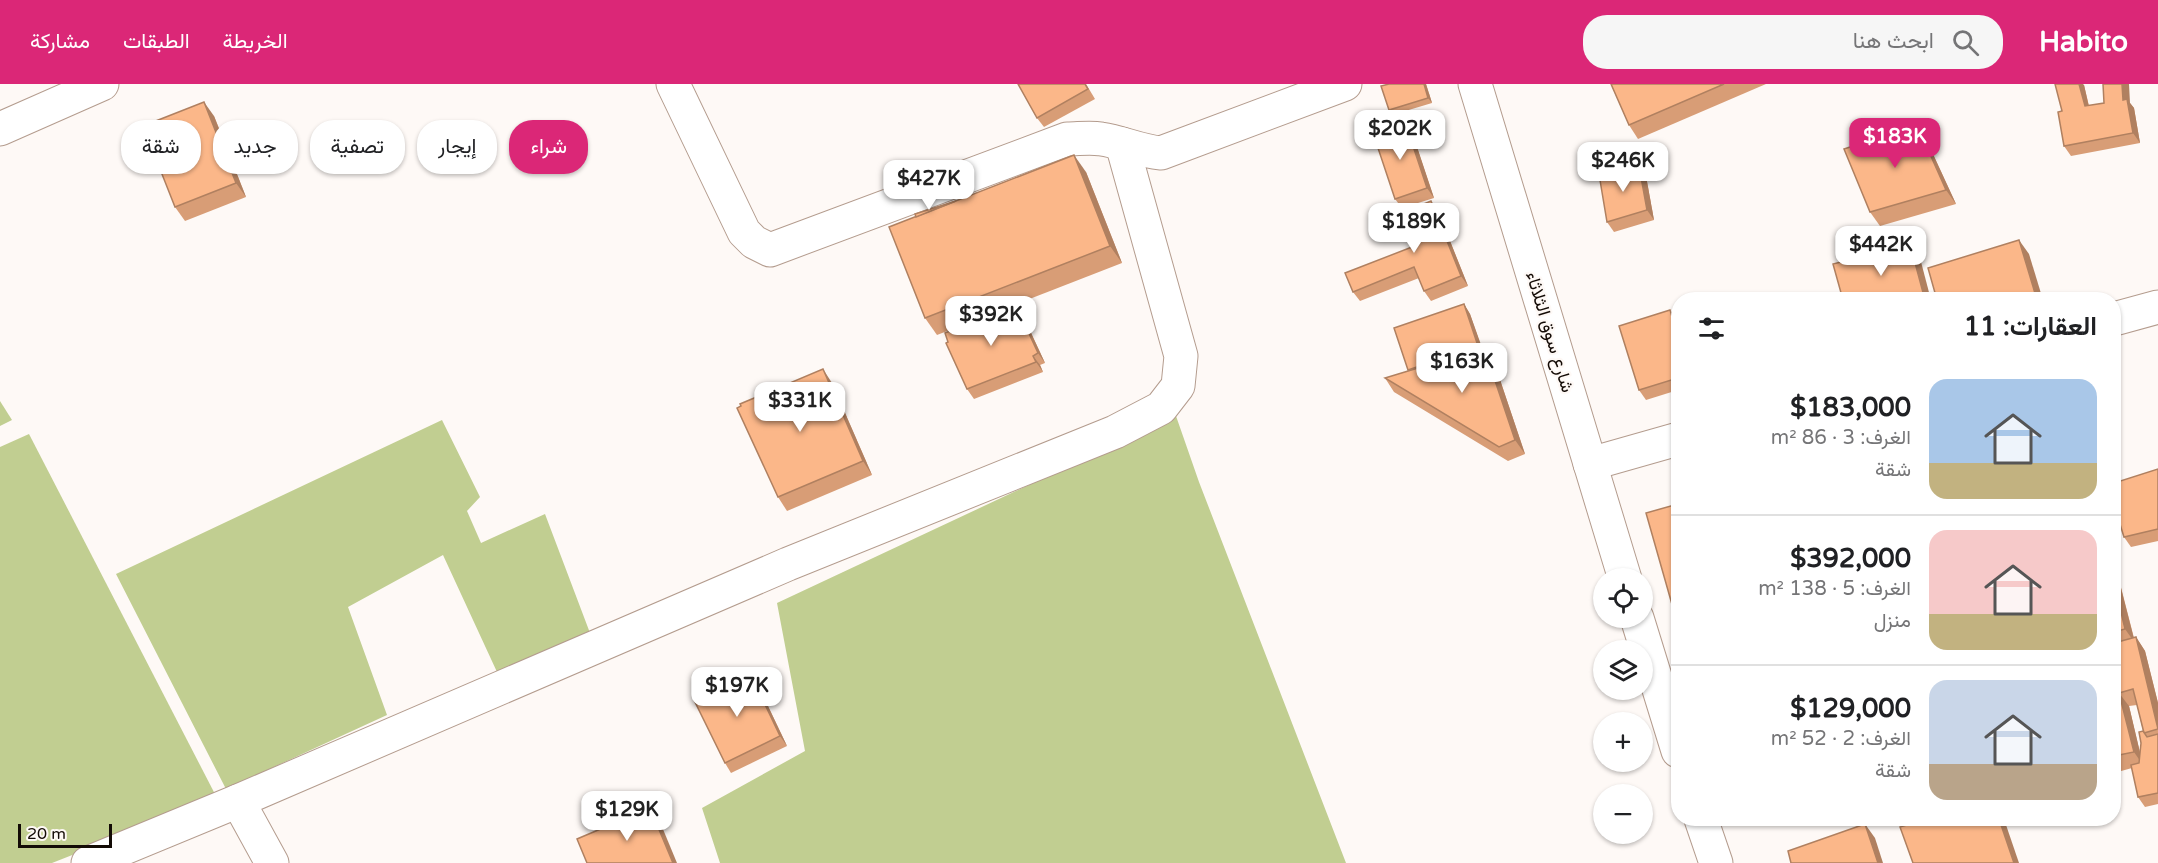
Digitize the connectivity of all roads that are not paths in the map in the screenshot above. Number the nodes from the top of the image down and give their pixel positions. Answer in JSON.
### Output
{"nodes":[{"id":1,"x":673,"y":84,"type":"edge"},
{"id":2,"x":1345,"y":84,"type":"edge"},
{"id":3,"x":1475,"y":84,"type":"edge"},
{"id":4,"x":93,"y":86,"type":"edge"},
{"id":5,"x":0,"y":129,"type":"edge"},
{"id":6,"x":1122,"y":144,"type":"junction"},
{"id":7,"x":2158,"y":307,"type":"edge"},
{"id":8,"x":2121,"y":317,"type":"edge"},
{"id":9,"x":1671,"y":441,"type":"edge"},
{"id":10,"x":1590,"y":464,"type":"junction"},
{"id":11,"x":1622,"y":568,"type":"edge"},
{"id":12,"x":1640,"y":628,"type":"edge"},
{"id":13,"x":1671,"y":728,"type":"edge"},
{"id":14,"x":238,"y":801,"type":"junction"},
{"id":15,"x":1703,"y":826,"type":"edge"},
{"id":16,"x":88,"y":863,"type":"edge"},
{"id":17,"x":272,"y":863,"type":"edge"},
{"id":18,"x":1716,"y":863,"type":"edge"}],
"edges":[{"from":1,"to":6,"type":"street"},
{"from":2,"to":6,"type":"street"},
{"from":3,"to":10,"type":"street","name":"شارع سوق الثلاثاء"},
{"from":4,"to":5,"type":"street"},
{"from":6,"to":14,"type":"street"},
{"from":7,"to":8,"type":"street"},
{"from":9,"to":10,"type":"street"},
{"from":10,"to":11,"type":"street","name":"شارع سوق الثلاثاء"},
{"from":12,"to":13,"type":"street"},
{"from":14,"to":16,"type":"street"},
{"from":14,"to":17,"type":"street"},
{"from":15,"to":18,"type":"street"}]}
